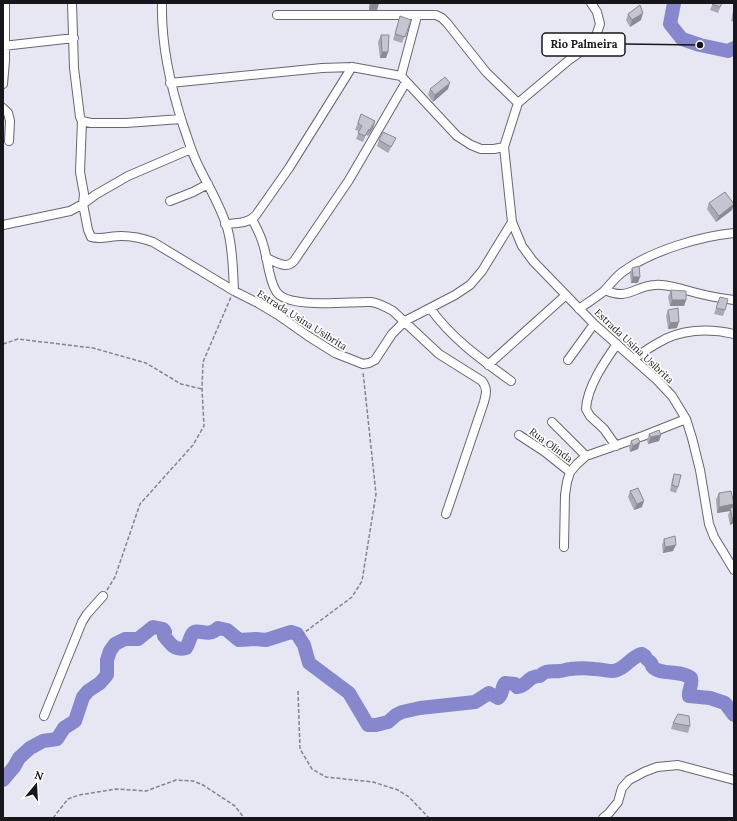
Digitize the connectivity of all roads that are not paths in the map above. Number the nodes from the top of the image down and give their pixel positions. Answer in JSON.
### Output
{"nodes":[{"id":1,"x":5,"y":3,"type":"edge"},
{"id":2,"x":72,"y":3,"type":"edge"},
{"id":3,"x":162,"y":3,"type":"edge"},
{"id":4,"x":592,"y":3,"type":"edge"},
{"id":5,"x":276,"y":15,"type":"dead end"},
{"id":6,"x":417,"y":16,"type":"junction"},
{"id":7,"x":74,"y":38,"type":"junction"},
{"id":8,"x":4,"y":46,"type":"edge"},
{"id":9,"x":352,"y":67,"type":"junction"},
{"id":10,"x":404,"y":79,"type":"junction"},
{"id":11,"x":170,"y":82,"type":"junction"},
{"id":12,"x":3,"y":84,"type":"edge"},
{"id":13,"x":518,"y":103,"type":"junction"},
{"id":14,"x":3,"y":108,"type":"edge"},
{"id":15,"x":181,"y":119,"type":"junction"},
{"id":16,"x":82,"y":121,"type":"junction"},
{"id":17,"x":9,"y":141,"type":"dead end"},
{"id":18,"x":504,"y":147,"type":"junction"},
{"id":19,"x":191,"y":149,"type":"junction"},
{"id":20,"x":208,"y":184,"type":"junction"},
{"id":21,"x":170,"y":200,"type":"dead end"},
{"id":22,"x":83,"y":204,"type":"junction"},
{"id":23,"x":252,"y":219,"type":"junction"},
{"id":24,"x":512,"y":222,"type":"junction"},
{"id":25,"x":225,"y":224,"type":"junction"},
{"id":26,"x":3,"y":225,"type":"edge"},
{"id":27,"x":734,"y":233,"type":"edge"},
{"id":28,"x":266,"y":258,"type":"junction"},
{"id":29,"x":605,"y":290,"type":"junction"},
{"id":30,"x":234,"y":291,"type":"junction"},
{"id":31,"x":566,"y":295,"type":"junction"},
{"id":32,"x":734,"y":300,"type":"edge"},
{"id":33,"x":430,"y":308,"type":"junction"},
{"id":34,"x":579,"y":309,"type":"junction"},
{"id":35,"x":404,"y":321,"type":"junction"},
{"id":36,"x":594,"y":324,"type":"junction"},
{"id":37,"x":734,"y":334,"type":"edge"},
{"id":38,"x":617,"y":344,"type":"junction"},
{"id":39,"x":634,"y":359,"type":"junction"},
{"id":40,"x":568,"y":360,"type":"dead end"},
{"id":41,"x":488,"y":365,"type":"junction"},
{"id":42,"x":511,"y":381,"type":"dead end"},
{"id":43,"x":686,"y":419,"type":"junction"},
{"id":44,"x":552,"y":422,"type":"dead end"},
{"id":45,"x":519,"y":435,"type":"dead end"},
{"id":46,"x":616,"y":446,"type":"junction"},
{"id":47,"x":586,"y":456,"type":"junction"},
{"id":48,"x":570,"y":472,"type":"junction"},
{"id":49,"x":446,"y":514,"type":"dead end"},
{"id":50,"x":564,"y":547,"type":"dead end"},
{"id":51,"x":734,"y":570,"type":"edge"},
{"id":52,"x":103,"y":596,"type":"road end"},
{"id":53,"x":44,"y":716,"type":"dead end"},
{"id":54,"x":734,"y":780,"type":"edge"},
{"id":55,"x":603,"y":818,"type":"edge"}],
"edges":[{"from":1,"to":8,"type":"street"},
{"from":2,"to":7,"type":"street"},
{"from":3,"to":11,"type":"street"},
{"from":4,"to":13,"type":"street"},
{"from":5,"to":6,"type":"street"},
{"from":6,"to":10,"type":"street"},
{"from":6,"to":13,"type":"street"},
{"from":7,"to":8,"type":"street"},
{"from":7,"to":16,"type":"street"},
{"from":8,"to":12,"type":"street"},
{"from":9,"to":10,"type":"street"},
{"from":9,"to":11,"type":"street"},
{"from":9,"to":23,"type":"street"},
{"from":10,"to":18,"type":"street"},
{"from":10,"to":28,"type":"street"},
{"from":11,"to":15,"type":"street"},
{"from":13,"to":18,"type":"street","name":"Estrada Usina Usibrita"},
{"from":14,"to":17,"type":"street"},
{"from":15,"to":16,"type":"street"},
{"from":15,"to":19,"type":"street"},
{"from":16,"to":22,"type":"street"},
{"from":18,"to":24,"type":"street","name":"Estrada Usina Usibrita"},
{"from":19,"to":20,"type":"street"},
{"from":19,"to":22,"type":"street"},
{"from":20,"to":21,"type":"street"},
{"from":20,"to":25,"type":"street"},
{"from":22,"to":26,"type":"street"},
{"from":22,"to":30,"type":"street","name":"Estrada Usina Usibrita"},
{"from":23,"to":25,"type":"street"},
{"from":23,"to":28,"type":"street"},
{"from":24,"to":31,"type":"street","name":"Estrada Usina Usibrita"},
{"from":24,"to":33,"type":"street"},
{"from":25,"to":30,"type":"street"},
{"from":27,"to":29,"type":"street"},
{"from":28,"to":35,"type":"street"},
{"from":29,"to":32,"type":"street"},
{"from":29,"to":34,"type":"street"},
{"from":30,"to":35,"type":"street","name":"Estrada Usina Usibrita"},
{"from":31,"to":34,"type":"street","name":"Estrada Usina Usibrita"},
{"from":31,"to":41,"type":"street"},
{"from":33,"to":35,"type":"street"},
{"from":33,"to":41,"type":"street"},
{"from":34,"to":36,"type":"street","name":"Estrada Usina Usibrita"},
{"from":35,"to":49,"type":"street"},
{"from":36,"to":38,"type":"street","name":"Estrada Usina Usibrita"},
{"from":36,"to":40,"type":"street"},
{"from":37,"to":39,"type":"street"},
{"from":38,"to":39,"type":"street","name":"Estrada Usina Usibrita"},
{"from":38,"to":46,"type":"street"},
{"from":39,"to":43,"type":"street","name":"Estrada Usina Usibrita"},
{"from":41,"to":42,"type":"street"},
{"from":43,"to":46,"type":"street"},
{"from":43,"to":51,"type":"street","name":"Estrada Usina Usibrita"},
{"from":44,"to":47,"type":"street"},
{"from":45,"to":48,"type":"street","name":"Rua Olinda"},
{"from":46,"to":47,"type":"street"},
{"from":47,"to":48,"type":"street"},
{"from":48,"to":50,"type":"street"},
{"from":52,"to":53,"type":"street"},
{"from":54,"to":55,"type":"street"}]}
